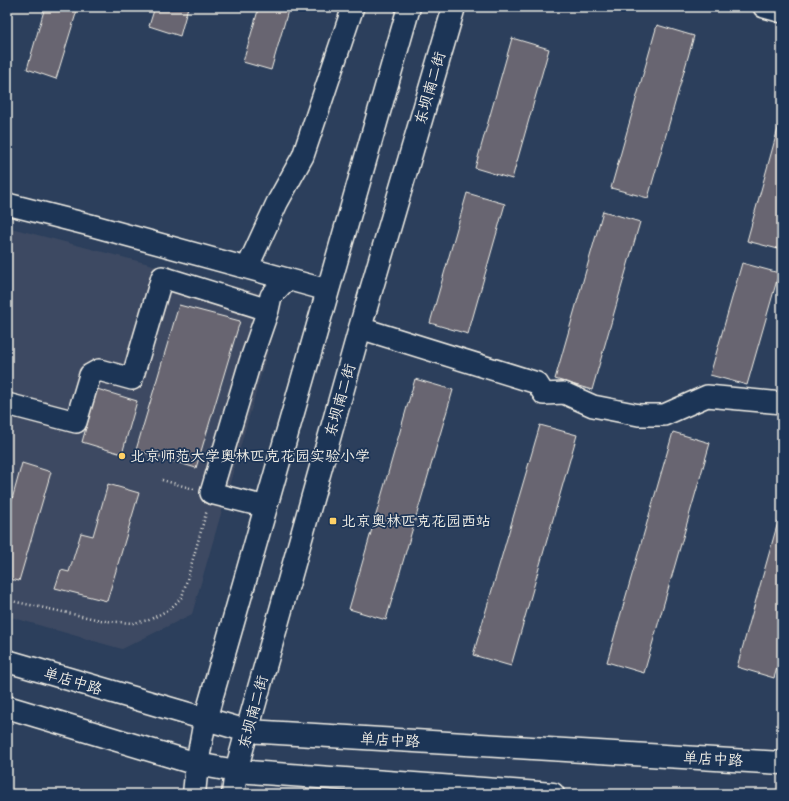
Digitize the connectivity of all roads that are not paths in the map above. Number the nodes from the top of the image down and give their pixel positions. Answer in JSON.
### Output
{"nodes":[{"id":1,"x":353,"y":7,"type":"edge"},
{"id":2,"x":409,"y":7,"type":"edge"},
{"id":3,"x":764,"y":7,"type":"edge"},
{"id":4,"x":453,"y":10,"type":"edge"},
{"id":5,"x":782,"y":12,"type":"edge"},
{"id":6,"x":7,"y":204,"type":"edge"},
{"id":7,"x":247,"y":268,"type":"junction"},
{"id":8,"x":287,"y":279,"type":"junction"},
{"id":9,"x":327,"y":290,"type":"junction"},
{"id":10,"x":268,"y":310,"type":"junction"},
{"id":11,"x":360,"y":328,"type":"junction"},
{"id":12,"x":782,"y":403,"type":"edge"},
{"id":13,"x":7,"y":404,"type":"edge"},
{"id":14,"x":266,"y":507,"type":"junction"},
{"id":15,"x":7,"y":661,"type":"edge"},
{"id":16,"x":7,"y":707,"type":"edge"},
{"id":17,"x":205,"y":720,"type":"junction"},
{"id":18,"x":247,"y":731,"type":"junction"},
{"id":19,"x":782,"y":763,"type":"edge"},
{"id":20,"x":197,"y":764,"type":"junction"},
{"id":21,"x":236,"y":771,"type":"junction"},
{"id":22,"x":194,"y":794,"type":"edge"},
{"id":23,"x":233,"y":794,"type":"edge"},
{"id":24,"x":553,"y":794,"type":"edge"}],
"edges":[{"from":1,"to":7,"type":"street"},
{"from":2,"to":9,"type":"main road"},
{"from":3,"to":5,"type":"street"},
{"from":4,"to":11,"type":"main road","name":"东坝南二街"},
{"from":6,"to":7,"type":"street"},
{"from":7,"to":8,"type":"street"},
{"from":8,"to":9,"type":"street"},
{"from":8,"to":10,"type":"street"},
{"from":9,"to":14,"type":"main road"},
{"from":10,"to":13,"type":"street"},
{"from":10,"to":14,"type":"street"},
{"from":11,"to":12,"type":"street"},
{"from":11,"to":18,"type":"main road","name":"东坝南二街"},
{"from":14,"to":17,"type":"main road"},
{"from":15,"to":17,"type":"main road","name":"单店中路"},
{"from":16,"to":20,"type":"main road"},
{"from":17,"to":18,"type":"main road","name":"单店中路"},
{"from":17,"to":20,"type":"main road"},
{"from":18,"to":19,"type":"main road","name":"单店中路"},
{"from":18,"to":21,"type":"main road","name":"东坝南二街"},
{"from":20,"to":21,"type":"main road"},
{"from":20,"to":22,"type":"main road"},
{"from":21,"to":23,"type":"main road","name":"东坝南二街"},
{"from":21,"to":24,"type":"main road"}]}
